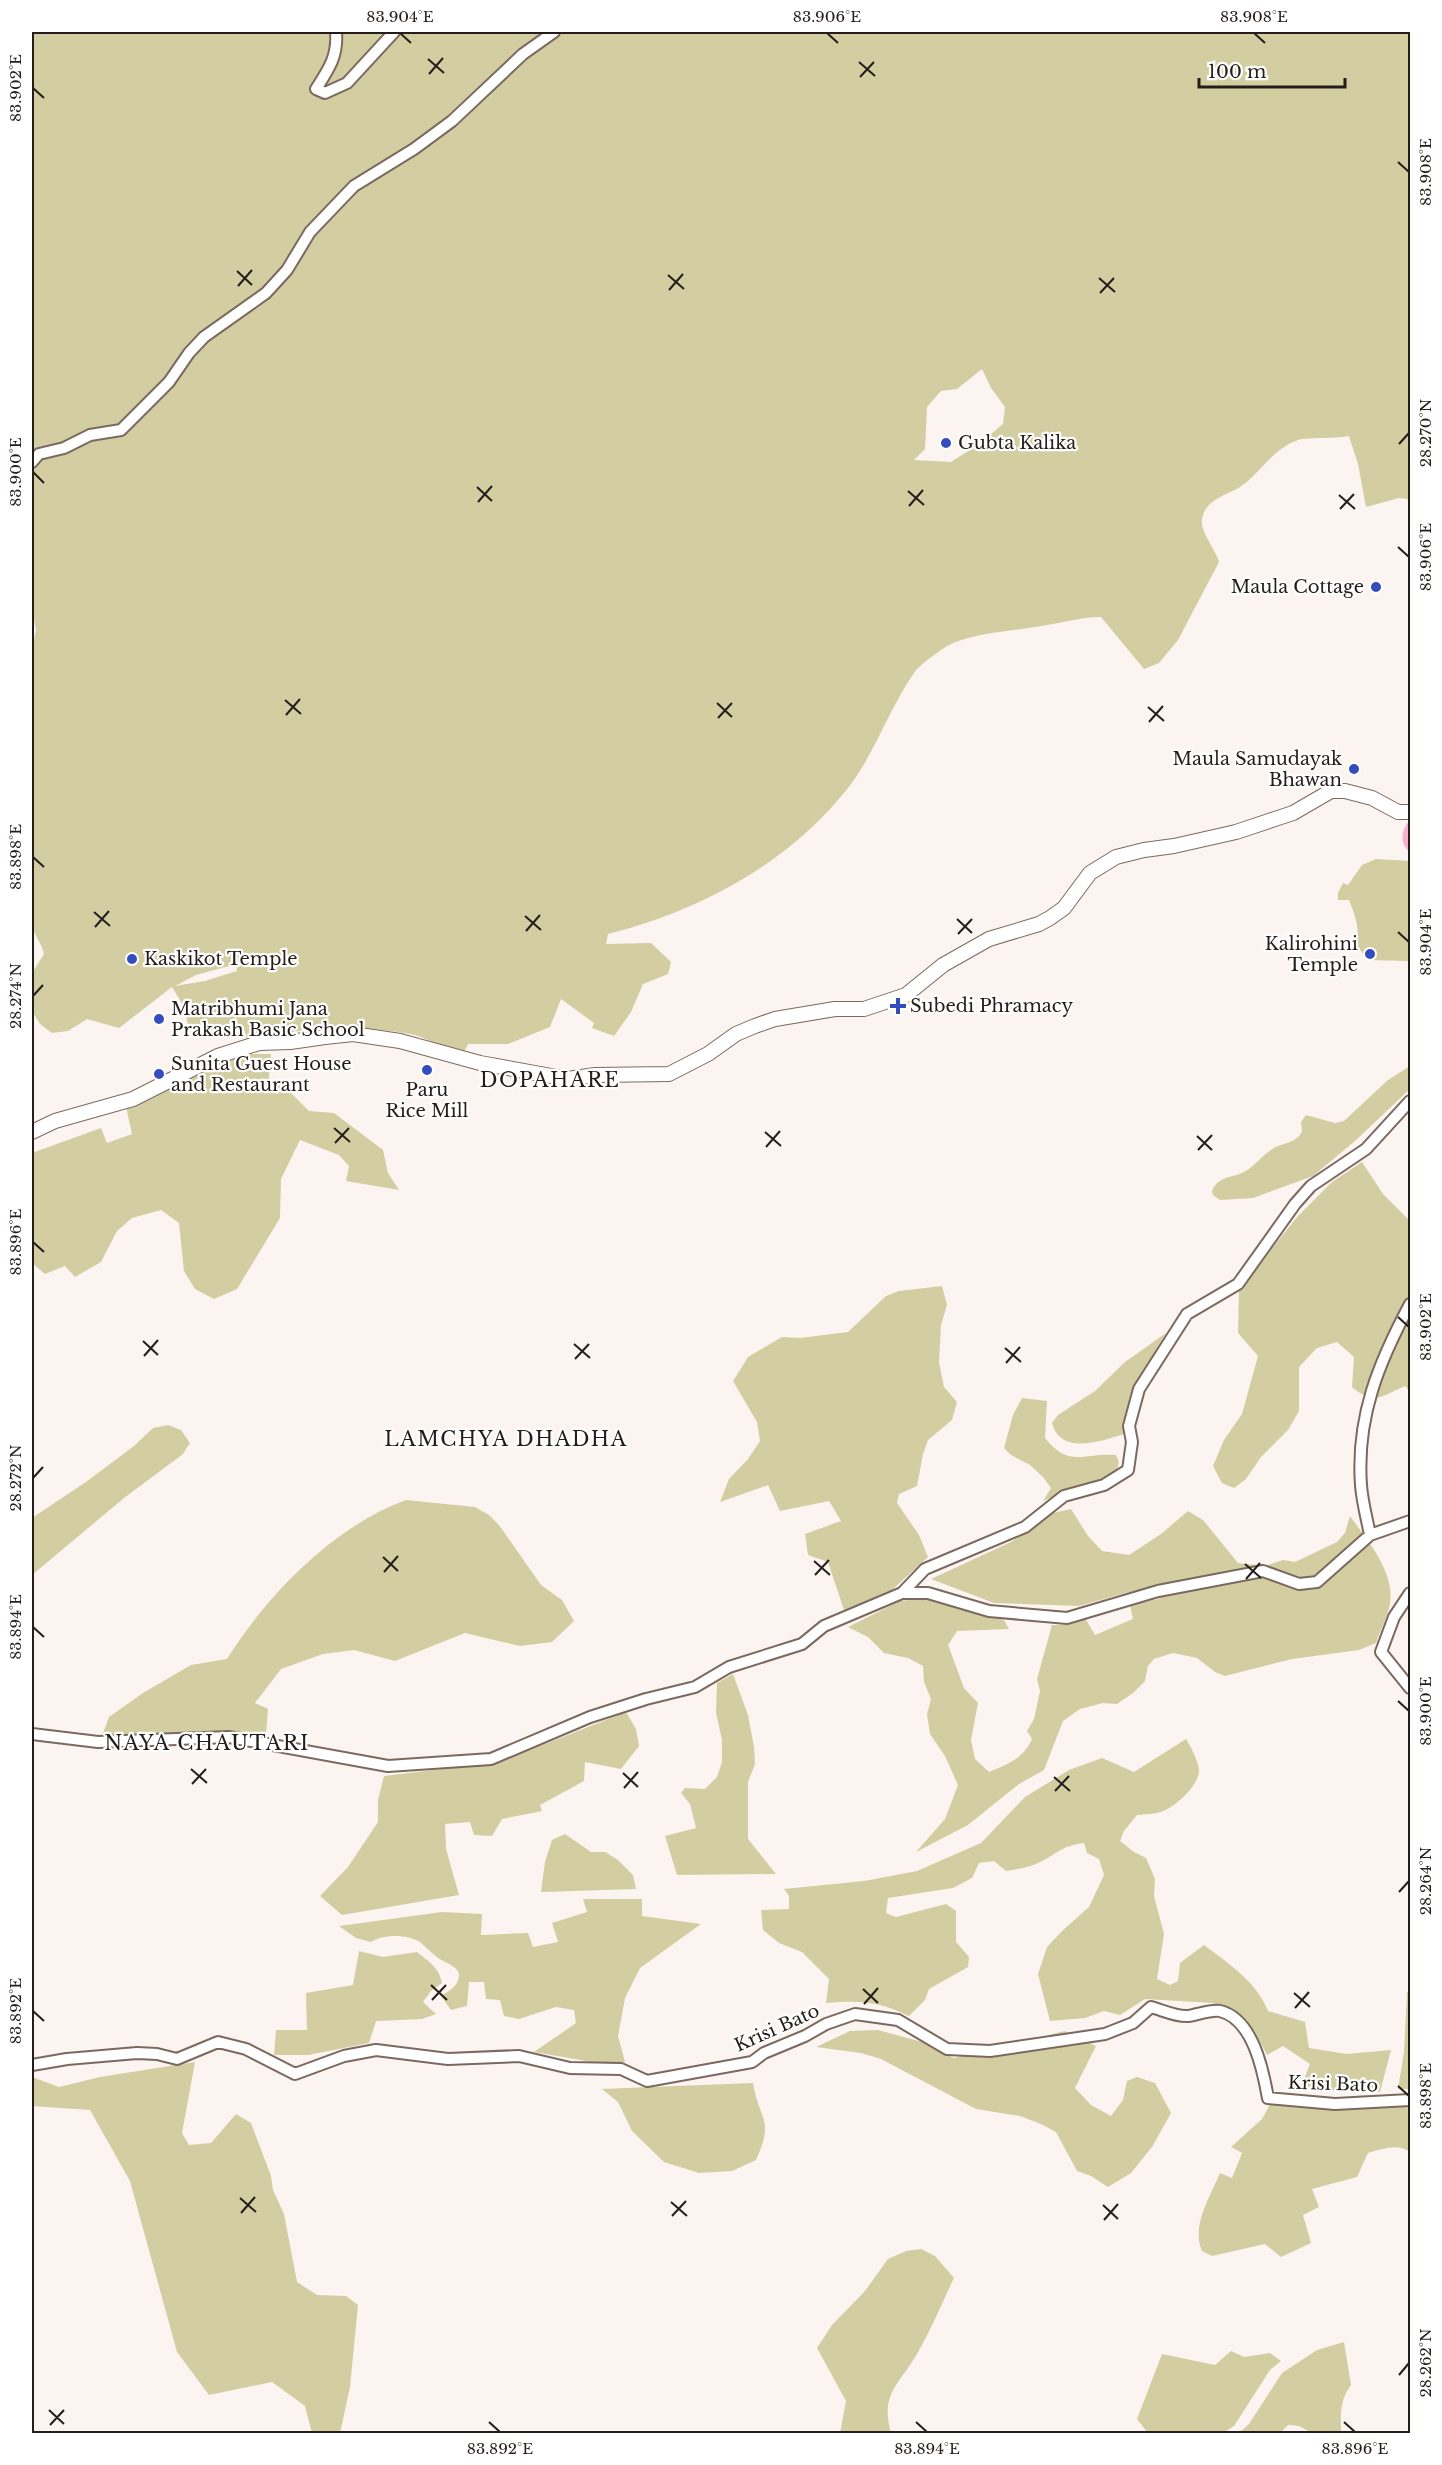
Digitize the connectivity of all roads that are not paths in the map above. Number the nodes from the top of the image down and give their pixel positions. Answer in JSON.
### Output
{"nodes":[{"id":1,"x":336,"y":32,"type":"edge"},
{"id":2,"x":394,"y":32,"type":"edge"},
{"id":3,"x":554,"y":32,"type":"edge"},
{"id":4,"x":32,"y":462,"type":"edge"},
{"id":5,"x":1410,"y":812,"type":"edge"},
{"id":6,"x":1410,"y":1101,"type":"edge"},
{"id":7,"x":32,"y":1132,"type":"edge"},
{"id":8,"x":1410,"y":1304,"type":"edge"},
{"id":9,"x":1410,"y":1521,"type":"edge"},
{"id":10,"x":1370,"y":1535,"type":"junction"},
{"id":11,"x":902,"y":1593,"type":"junction"},
{"id":12,"x":1410,"y":1593,"type":"edge"},
{"id":13,"x":1410,"y":1688,"type":"edge"},
{"id":14,"x":32,"y":1734,"type":"edge"},
{"id":15,"x":32,"y":2065,"type":"edge"},
{"id":16,"x":1410,"y":2100,"type":"edge"}],
"edges":[{"from":1,"to":2,"type":"street"},
{"from":3,"to":4,"type":"street"},
{"from":5,"to":7,"type":"street"},
{"from":6,"to":11,"type":"street"},
{"from":8,"to":10,"type":"street"},
{"from":9,"to":10,"type":"street"},
{"from":10,"to":11,"type":"street"},
{"from":11,"to":14,"type":"street"},
{"from":12,"to":13,"type":"street"},
{"from":15,"to":16,"type":"street","name":"Krisi Bato"}]}
